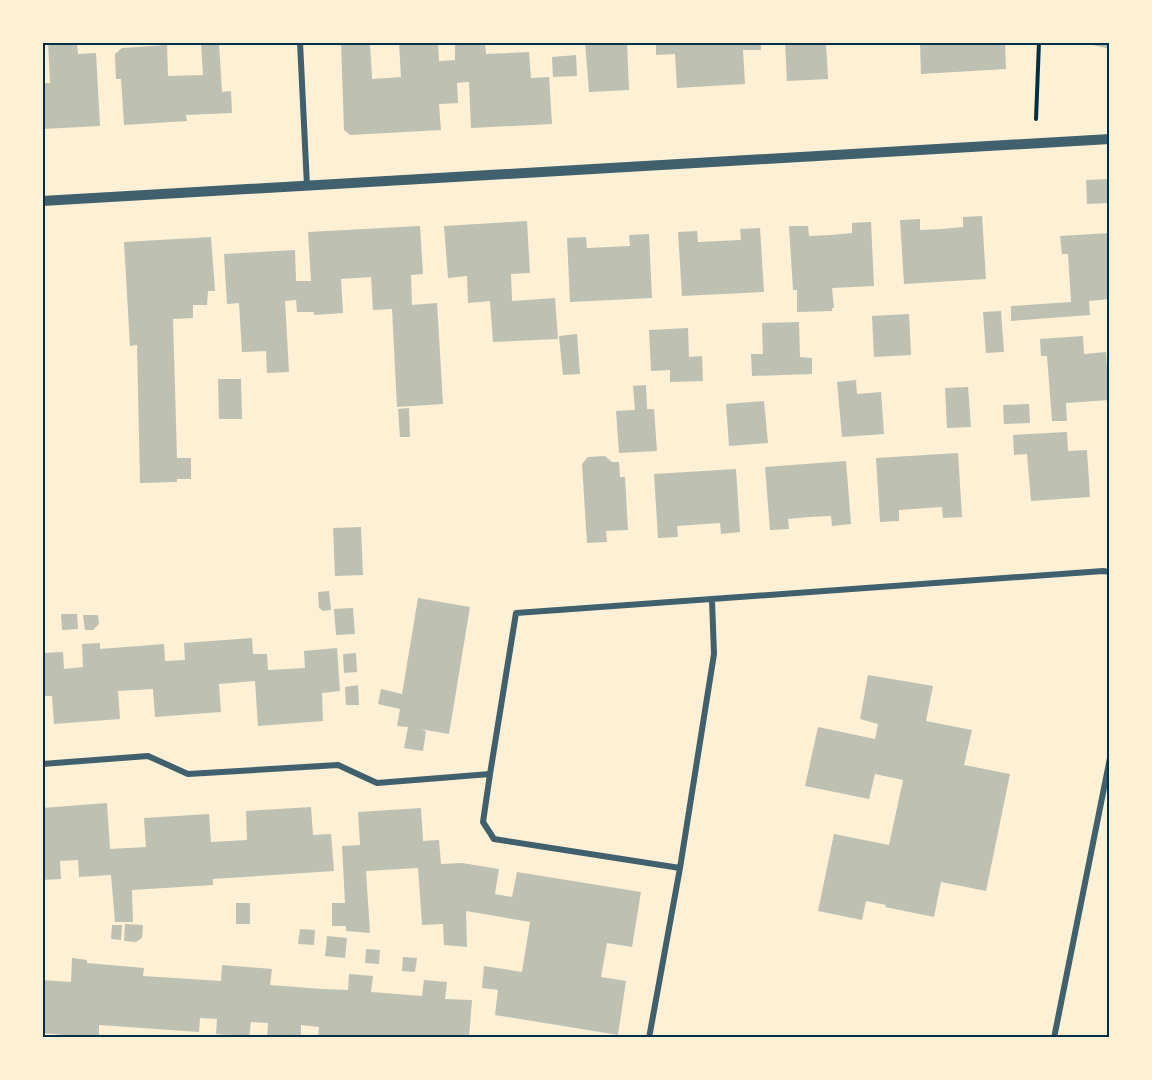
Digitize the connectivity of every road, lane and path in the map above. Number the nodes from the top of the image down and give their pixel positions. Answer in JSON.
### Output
{"nodes":[{"id":1,"x":300,"y":42,"type":"edge"},
{"id":2,"x":1039,"y":42,"type":"edge"},
{"id":3,"x":1110,"y":139,"type":"edge"},
{"id":4,"x":1034,"y":143,"type":"junction"},
{"id":5,"x":307,"y":187,"type":"junction"},
{"id":6,"x":42,"y":201,"type":"edge"},
{"id":7,"x":1110,"y":572,"type":"edge"},
{"id":8,"x":712,"y":600,"type":"junction"},
{"id":9,"x":1110,"y":758,"type":"edge"},
{"id":10,"x":42,"y":764,"type":"edge"},
{"id":11,"x":490,"y":774,"type":"junction"},
{"id":12,"x":680,"y":868,"type":"junction"},
{"id":13,"x":649,"y":1038,"type":"edge"},
{"id":14,"x":1054,"y":1038,"type":"edge"}],
"edges":[{"from":1,"to":5,"type":"street"},
{"from":2,"to":4,"type":"path"},
{"from":3,"to":4,"type":"street"},
{"from":4,"to":5,"type":"street"},
{"from":5,"to":6,"type":"street"},
{"from":7,"to":8,"type":"street"},
{"from":8,"to":11,"type":"street"},
{"from":8,"to":12,"type":"street"},
{"from":9,"to":14,"type":"street"},
{"from":10,"to":11,"type":"street"},
{"from":11,"to":12,"type":"street"},
{"from":12,"to":13,"type":"street"}]}
